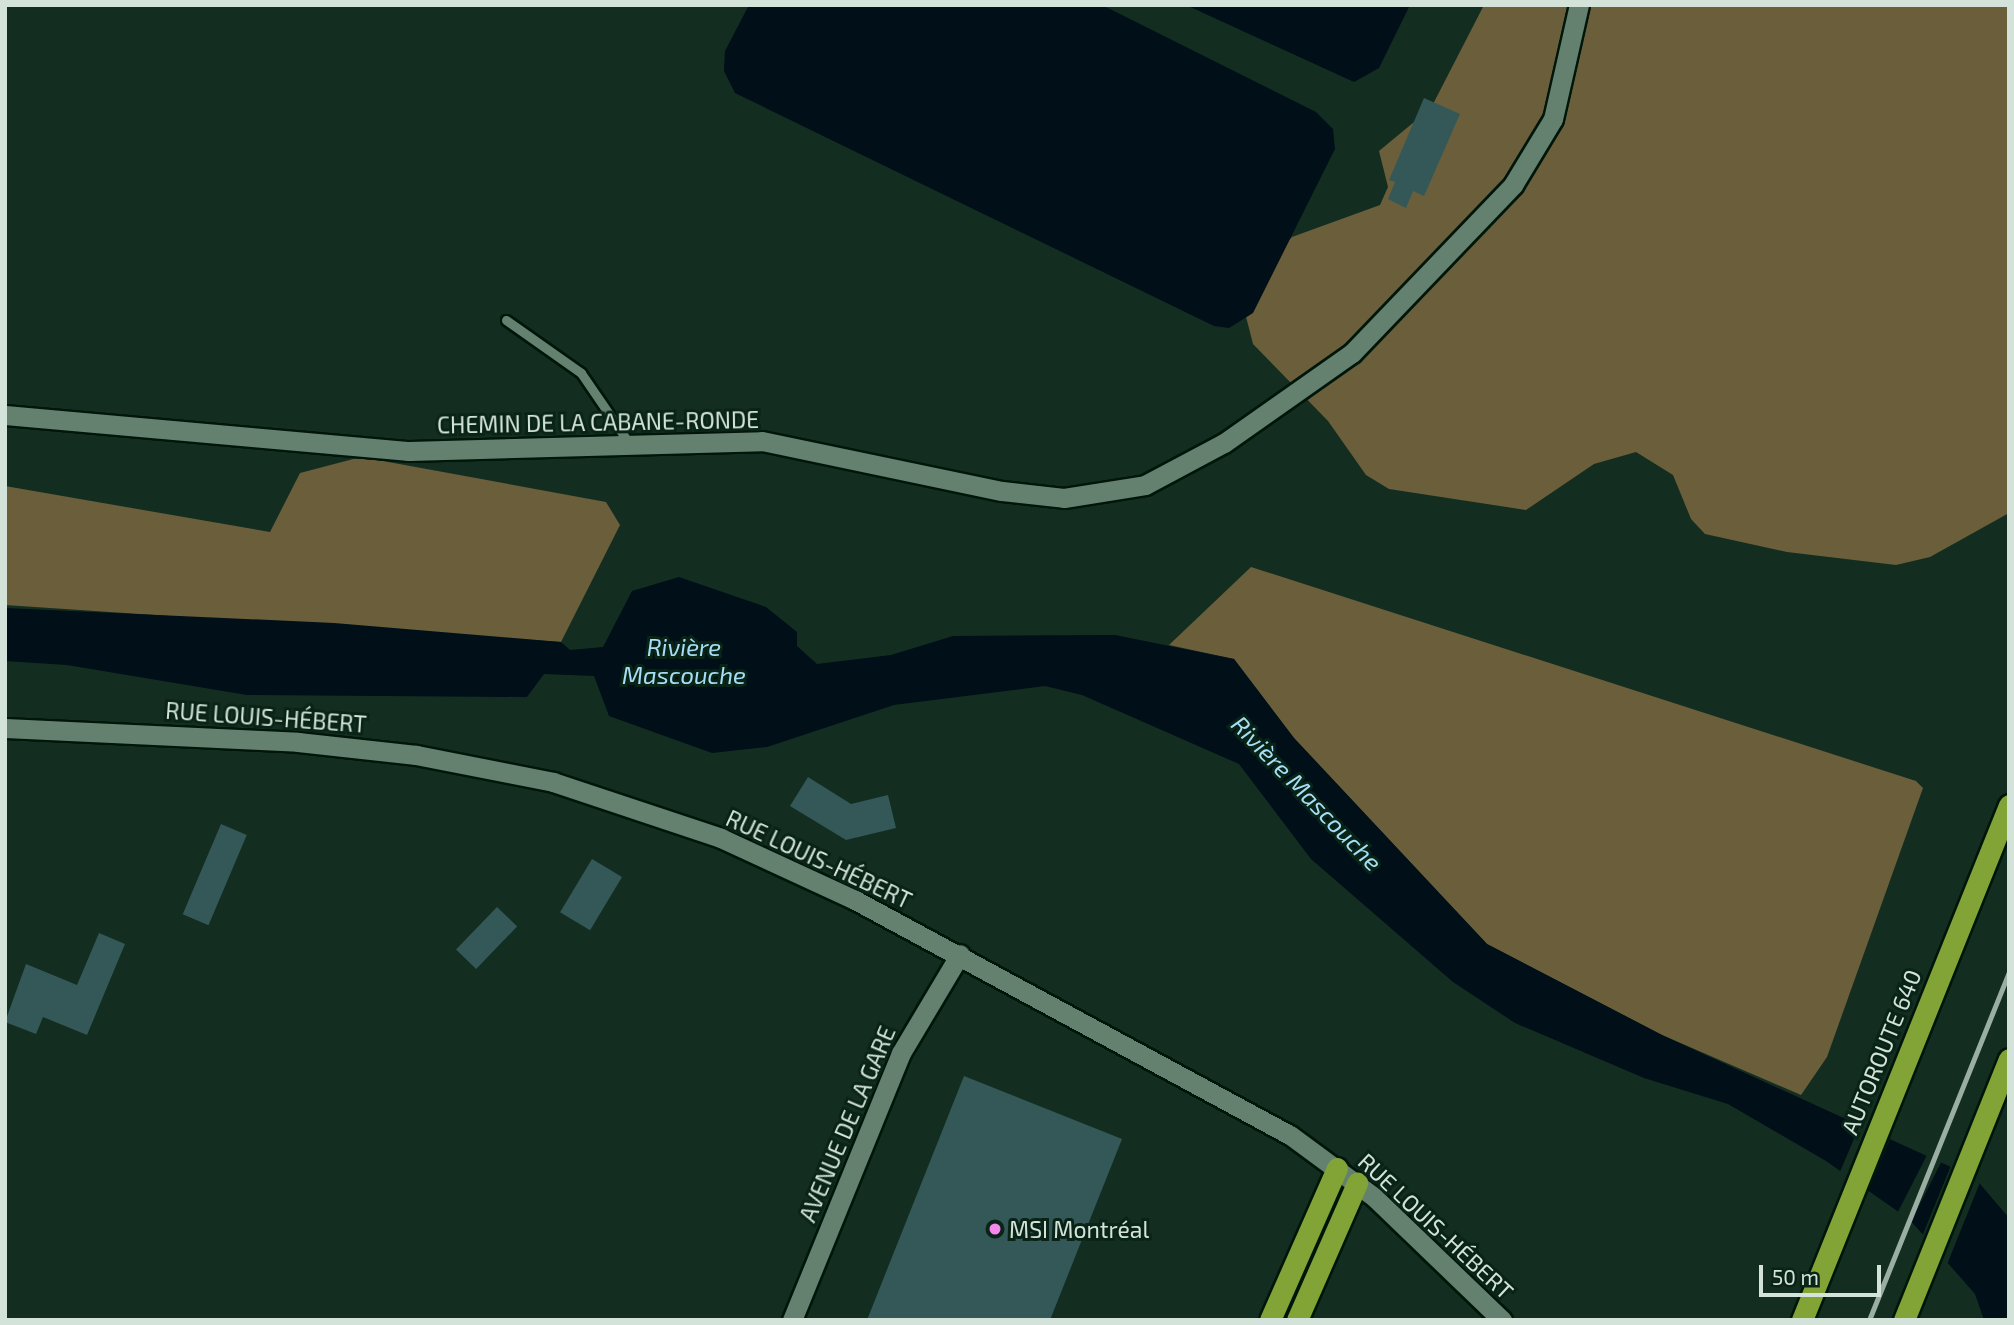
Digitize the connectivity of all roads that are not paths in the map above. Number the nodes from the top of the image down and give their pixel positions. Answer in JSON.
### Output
{"nodes":[{"id":1,"x":1579,"y":5,"type":"edge"},
{"id":2,"x":506,"y":320,"type":"dead end"},
{"id":3,"x":5,"y":415,"type":"edge"},
{"id":4,"x":629,"y":443,"type":"junction"},
{"id":5,"x":5,"y":728,"type":"edge"},
{"id":6,"x":2009,"y":805,"type":"edge"},
{"id":7,"x":960,"y":954,"type":"junction"},
{"id":8,"x":2009,"y":1059,"type":"edge"},
{"id":9,"x":1337,"y":1168,"type":"junction"},
{"id":10,"x":1357,"y":1183,"type":"junction"},
{"id":11,"x":792,"y":1320,"type":"edge"},
{"id":12,"x":1270,"y":1320,"type":"edge"},
{"id":13,"x":1297,"y":1320,"type":"edge"},
{"id":14,"x":1502,"y":1320,"type":"edge"},
{"id":15,"x":1802,"y":1320,"type":"edge"},
{"id":16,"x":1904,"y":1320,"type":"edge"}],
"edges":[{"from":1,"to":4,"type":"street","name":"CHEMIN DE LA CABANE-RONDE"},
{"from":2,"to":4,"type":"lane"},
{"from":3,"to":4,"type":"street","name":"CHEMIN DE LA CABANE-RONDE"},
{"from":5,"to":7,"type":"street","name":"RUE LOUIS-HÉBERT"},
{"from":6,"to":15,"type":"highway","name":"AUTOROUTE 640"},
{"from":7,"to":9,"type":"street","name":"RUE LOUIS-HÉBERT"},
{"from":7,"to":11,"type":"street","name":"AVENUE DE LA GARE"},
{"from":8,"to":16,"type":"highway"},
{"from":9,"to":10,"type":"street","name":"RUE LOUIS-HÉBERT"},
{"from":9,"to":12,"type":"highway"},
{"from":10,"to":13,"type":"highway"},
{"from":10,"to":14,"type":"street","name":"RUE LOUIS-HÉBERT"}]}
